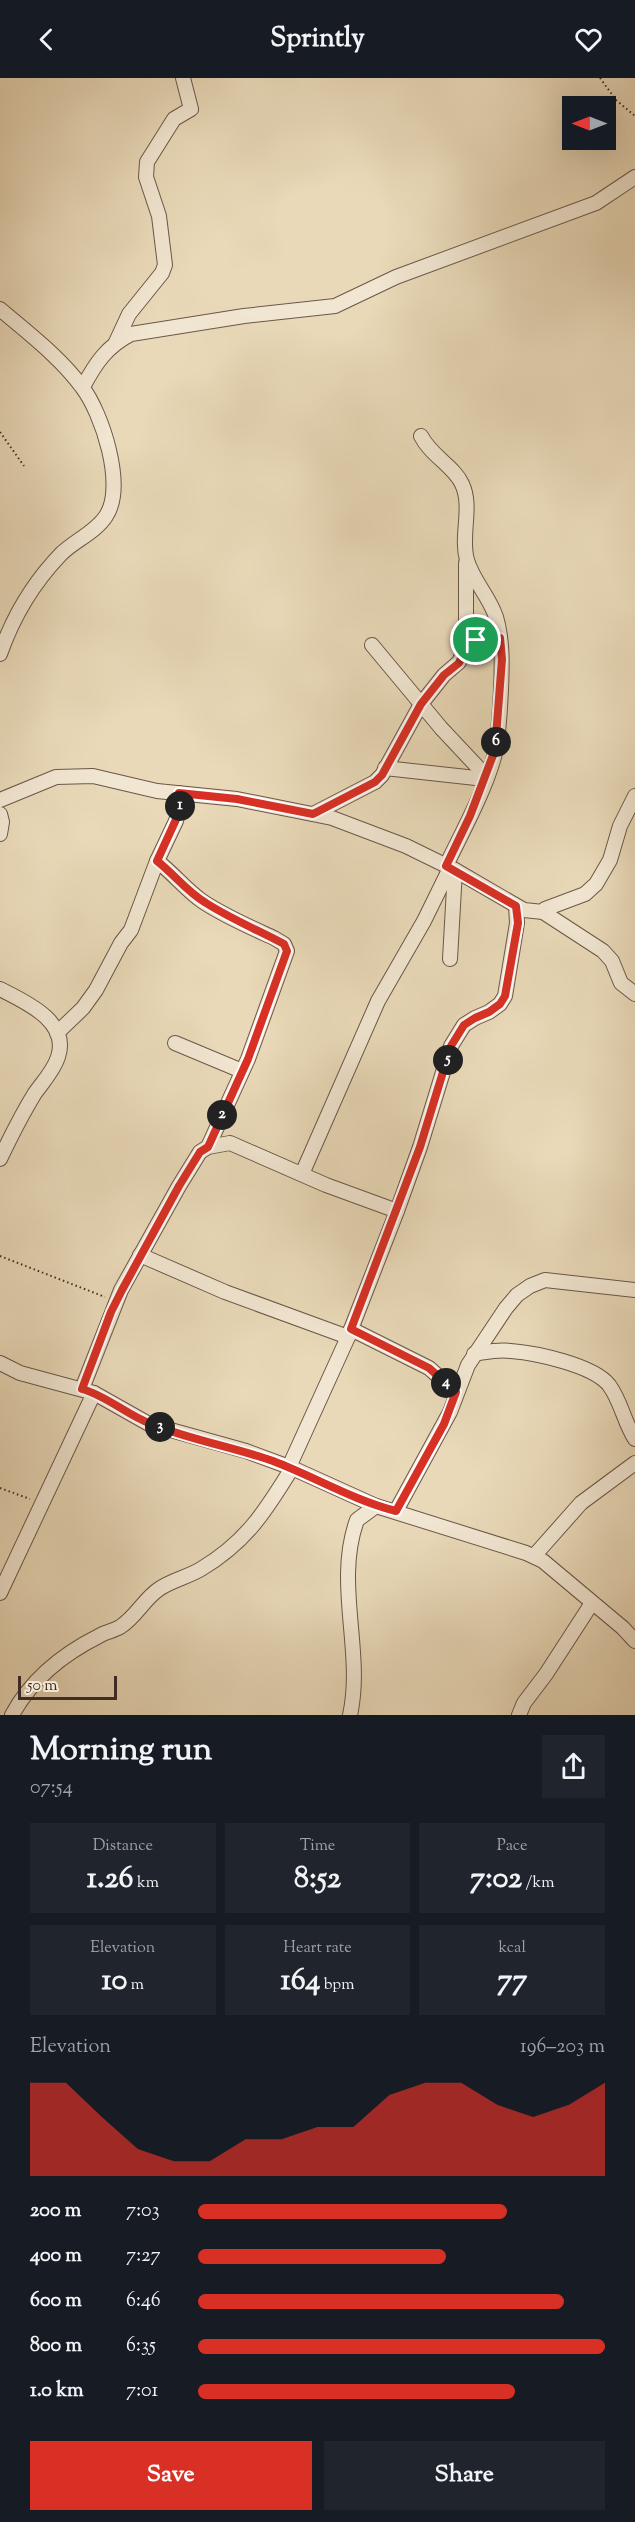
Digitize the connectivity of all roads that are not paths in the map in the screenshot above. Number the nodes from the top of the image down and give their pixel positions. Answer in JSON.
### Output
{"nodes":[{"id":1,"x":183,"y":78,"type":"edge"},
{"id":2,"x":635,"y":177,"type":"edge"},
{"id":3,"x":0,"y":309,"type":"edge"},
{"id":4,"x":116,"y":342,"type":"junction"},
{"id":5,"x":82,"y":387,"type":"junction"},
{"id":6,"x":421,"y":436,"type":"dead end"},
{"id":7,"x":466,"y":558,"type":"junction"},
{"id":8,"x":500,"y":638,"type":"junction"},
{"id":9,"x":372,"y":645,"type":"dead end"},
{"id":10,"x":466,"y":645,"type":"junction"},
{"id":11,"x":1,"y":646,"type":"edge"},
{"id":12,"x":421,"y":704,"type":"junction"},
{"id":13,"x":385,"y":768,"type":"junction"},
{"id":14,"x":486,"y":778,"type":"junction"},
{"id":15,"x":179,"y":793,"type":"junction"},
{"id":16,"x":635,"y":796,"type":"edge"},
{"id":17,"x":0,"y":800,"type":"edge"},
{"id":18,"x":0,"y":814,"type":"edge"},
{"id":19,"x":313,"y":814,"type":"junction"},
{"id":20,"x":0,"y":834,"type":"edge"},
{"id":21,"x":157,"y":861,"type":"junction"},
{"id":22,"x":450,"y":868,"type":"junction"},
{"id":23,"x":516,"y":906,"type":"junction"},
{"id":24,"x":543,"y":912,"type":"junction"},
{"id":25,"x":450,"y":959,"type":"dead end"},
{"id":26,"x":0,"y":989,"type":"edge"},
{"id":27,"x":635,"y":994,"type":"edge"},
{"id":28,"x":57,"y":1033,"type":"junction"},
{"id":29,"x":175,"y":1043,"type":"dead end"},
{"id":30,"x":242,"y":1071,"type":"junction"},
{"id":31,"x":208,"y":1147,"type":"junction"},
{"id":32,"x":0,"y":1159,"type":"edge"},
{"id":33,"x":302,"y":1174,"type":"junction"},
{"id":34,"x":397,"y":1211,"type":"junction"},
{"id":35,"x":140,"y":1255,"type":"junction"},
{"id":36,"x":635,"y":1290,"type":"edge"},
{"id":37,"x":349,"y":1333,"type":"junction"},
{"id":38,"x":474,"y":1354,"type":"junction"},
{"id":39,"x":0,"y":1363,"type":"edge"},
{"id":40,"x":88,"y":1391,"type":"junction"},
{"id":41,"x":456,"y":1392,"type":"junction"},
{"id":42,"x":635,"y":1439,"type":"edge"},
{"id":43,"x":635,"y":1463,"type":"edge"},
{"id":44,"x":291,"y":1468,"type":"junction"},
{"id":45,"x":376,"y":1506,"type":"junction"},
{"id":46,"x":396,"y":1511,"type":"junction"},
{"id":47,"x":534,"y":1556,"type":"junction"},
{"id":48,"x":0,"y":1593,"type":"edge"},
{"id":49,"x":592,"y":1602,"type":"junction"},
{"id":50,"x":635,"y":1641,"type":"edge"},
{"id":51,"x":12,"y":1715,"type":"edge"},
{"id":52,"x":350,"y":1715,"type":"edge"},
{"id":53,"x":519,"y":1715,"type":"edge"}],
"edges":[{"from":1,"to":4,"type":"street"},
{"from":2,"to":4,"type":"street"},
{"from":3,"to":5,"type":"street"},
{"from":4,"to":5,"type":"street"},
{"from":5,"to":11,"type":"street"},
{"from":6,"to":7,"type":"street"},
{"from":7,"to":8,"type":"street"},
{"from":7,"to":10,"type":"street"},
{"from":8,"to":10,"type":"street"},
{"from":8,"to":14,"type":"street"},
{"from":9,"to":12,"type":"street"},
{"from":10,"to":12,"type":"street"},
{"from":12,"to":13,"type":"street"},
{"from":12,"to":14,"type":"street"},
{"from":13,"to":14,"type":"street"},
{"from":13,"to":19,"type":"street"},
{"from":14,"to":22,"type":"street"},
{"from":15,"to":17,"type":"street"},
{"from":15,"to":19,"type":"street"},
{"from":15,"to":21,"type":"street"},
{"from":16,"to":24,"type":"street"},
{"from":18,"to":20,"type":"street"},
{"from":19,"to":22,"type":"street"},
{"from":21,"to":28,"type":"street"},
{"from":21,"to":30,"type":"street"},
{"from":22,"to":23,"type":"street"},
{"from":22,"to":25,"type":"street"},
{"from":22,"to":33,"type":"street"},
{"from":23,"to":24,"type":"street"},
{"from":23,"to":34,"type":"street"},
{"from":24,"to":27,"type":"street"},
{"from":26,"to":28,"type":"street"},
{"from":28,"to":32,"type":"street"},
{"from":29,"to":30,"type":"street"},
{"from":30,"to":31,"type":"street"},
{"from":31,"to":33,"type":"street"},
{"from":31,"to":35,"type":"street"},
{"from":33,"to":34,"type":"street"},
{"from":34,"to":37,"type":"street"},
{"from":35,"to":37,"type":"street"},
{"from":35,"to":40,"type":"street"},
{"from":36,"to":38,"type":"street"},
{"from":37,"to":41,"type":"street"},
{"from":37,"to":44,"type":"street"},
{"from":38,"to":41,"type":"street"},
{"from":38,"to":42,"type":"street"},
{"from":39,"to":40,"type":"street"},
{"from":40,"to":44,"type":"street"},
{"from":40,"to":48,"type":"street"},
{"from":41,"to":46,"type":"street"},
{"from":43,"to":47,"type":"street"},
{"from":44,"to":45,"type":"street"},
{"from":44,"to":51,"type":"street"},
{"from":45,"to":46,"type":"street"},
{"from":45,"to":52,"type":"street"},
{"from":46,"to":47,"type":"street"},
{"from":47,"to":49,"type":"street"},
{"from":49,"to":50,"type":"street"},
{"from":49,"to":53,"type":"street"}]}
